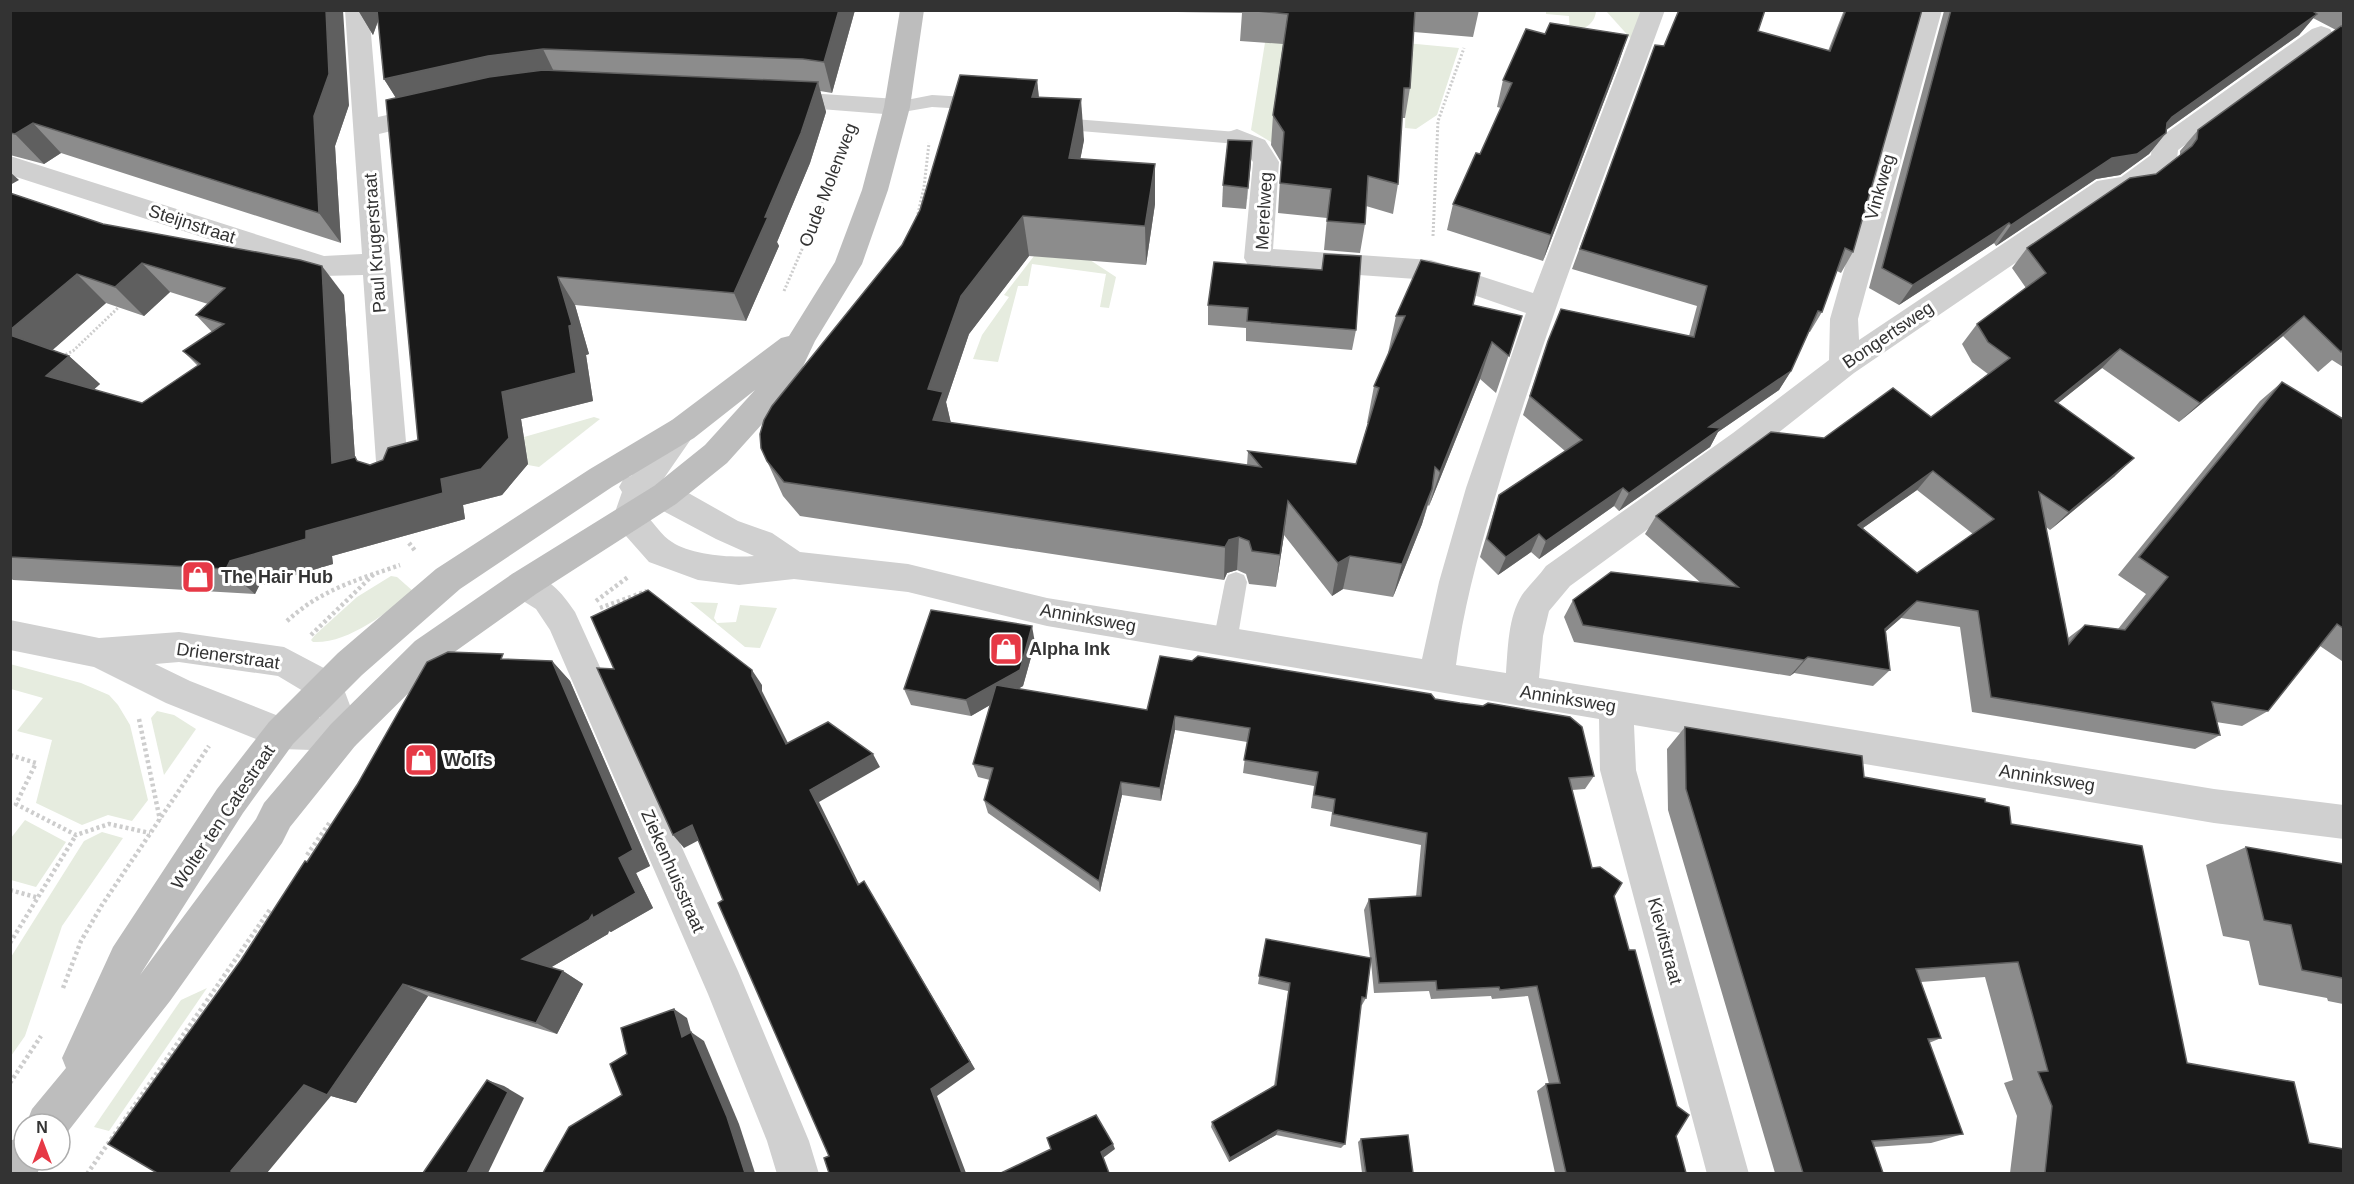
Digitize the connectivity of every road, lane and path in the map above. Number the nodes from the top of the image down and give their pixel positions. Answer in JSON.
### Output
{"nodes":[{"id":1,"x":357,"y":10,"type":"edge"},
{"id":2,"x":912,"y":10,"type":"edge"},
{"id":3,"x":1653,"y":10,"type":"edge"},
{"id":4,"x":1930,"y":10,"type":"edge"},
{"id":5,"x":2322,"y":35,"type":"edge"},
{"id":6,"x":1464,"y":48,"type":"dead end"},
{"id":7,"x":753,"y":98,"type":"edge"},
{"id":8,"x":1003,"y":105,"type":"edge"},
{"id":9,"x":459,"y":107,"type":"edge"},
{"id":10,"x":858,"y":107,"type":"junction"},
{"id":11,"x":897,"y":107,"type":"junction"},
{"id":12,"x":1050,"y":108,"type":"edge"},
{"id":13,"x":367,"y":128,"type":"junction"},
{"id":14,"x":1237,"y":138,"type":"joint"},
{"id":15,"x":10,"y":165,"type":"edge"},
{"id":16,"x":376,"y":264,"type":"junction"},
{"id":17,"x":1431,"y":270,"type":"junction"},
{"id":18,"x":782,"y":295,"type":"dead end"},
{"id":19,"x":125,"y":301,"type":"edge"},
{"id":20,"x":1541,"y":307,"type":"junction"},
{"id":21,"x":802,"y":338,"type":"junction"},
{"id":22,"x":52,"y":360,"type":"edge"},
{"id":23,"x":1844,"y":365,"type":"junction"},
{"id":24,"x":683,"y":429,"type":"junction"},
{"id":25,"x":393,"y":476,"type":"edge"},
{"id":26,"x":601,"y":478,"type":"junction"},
{"id":27,"x":652,"y":492,"type":"junction"},
{"id":28,"x":629,"y":518,"type":"junction"},
{"id":29,"x":402,"y":564,"type":"dead end"},
{"id":30,"x":794,"y":565,"type":"junction"},
{"id":31,"x":374,"y":573,"type":"junction"},
{"id":32,"x":1236,"y":582,"type":"dead end"},
{"id":33,"x":524,"y":584,"type":"junction"},
{"id":34,"x":653,"y":589,"type":"dead end"},
{"id":35,"x":563,"y":622,"type":"junction"},
{"id":36,"x":284,"y":623,"type":"dead end"},
{"id":37,"x":10,"y":635,"type":"edge"},
{"id":38,"x":1225,"y":642,"type":"junction"},
{"id":39,"x":99,"y":653,"type":"junction"},
{"id":40,"x":284,"y":662,"type":"junction"},
{"id":41,"x":1437,"y":677,"type":"junction"},
{"id":42,"x":327,"y":687,"type":"junction"},
{"id":43,"x":1521,"y":691,"type":"junction"},
{"id":44,"x":1616,"y":706,"type":"junction"},
{"id":45,"x":138,"y":714,"type":"dead end"},
{"id":46,"x":281,"y":733,"type":"junction"},
{"id":47,"x":343,"y":735,"type":"junction"},
{"id":48,"x":10,"y":754,"type":"edge"},
{"id":49,"x":160,"y":820,"type":"dead end"},
{"id":50,"x":332,"y":820,"type":"edge"},
{"id":51,"x":2343,"y":822,"type":"edge"},
{"id":52,"x":150,"y":833,"type":"dead end"},
{"id":53,"x":76,"y":836,"type":"junction"},
{"id":54,"x":304,"y":859,"type":"edge"},
{"id":55,"x":10,"y":890,"type":"edge"},
{"id":56,"x":39,"y":898,"type":"junction"},
{"id":57,"x":277,"y":898,"type":"dead end"},
{"id":58,"x":10,"y":943,"type":"edge"},
{"id":59,"x":54,"y":1112,"type":"edge"},
{"id":60,"x":55,"y":1112,"type":"edge"},
{"id":61,"x":87,"y":1173,"type":"edge"},
{"id":62,"x":798,"y":1173,"type":"edge"},
{"id":63,"x":1728,"y":1173,"type":"edge"}],
"edges":[{"from":1,"to":13,"type":"street","name":"Paul Krugerstraat"},
{"from":2,"to":11,"type":"main road"},
{"from":3,"to":20,"type":"street"},
{"from":4,"to":23,"type":"street","name":"Vinkweg"},
{"from":5,"to":23,"type":"street","name":"Bongertsweg"},
{"from":6,"to":17,"type":"path"},
{"from":7,"to":10,"type":"street"},
{"from":8,"to":11,"type":"lane"},
{"from":9,"to":13,"type":"street"},
{"from":10,"to":11,"type":"street"},
{"from":10,"to":18,"type":"path","name":"Oude Molenweg"},
{"from":11,"to":21,"type":"main road"},
{"from":12,"to":14,"type":"lane","name":"Merelweg"},
{"from":13,"to":16,"type":"street","name":"Paul Krugerstraat"},
{"from":14,"to":17,"type":"street","name":"Merelweg"},
{"from":15,"to":16,"type":"street","name":"Steijnstraat"},
{"from":16,"to":25,"type":"street","name":"Paul Krugerstraat"},
{"from":17,"to":20,"type":"street","name":"Merelweg"},
{"from":19,"to":22,"type":"path"},
{"from":20,"to":41,"type":"street"},
{"from":21,"to":24,"type":"main road"},
{"from":21,"to":27,"type":"main road"},
{"from":23,"to":43,"type":"street","name":"Bongertsweg"},
{"from":24,"to":26,"type":"main road"},
{"from":24,"to":27,"type":"street"},
{"from":26,"to":27,"type":"street","name":"Anninksweg"},
{"from":26,"to":42,"type":"main road","name":"Wolter ten Catestraat"},
{"from":27,"to":28,"type":"main road"},
{"from":27,"to":30,"type":"street","name":"Anninksweg"},
{"from":28,"to":30,"type":"street","name":"Anninksweg"},
{"from":28,"to":33,"type":"main road"},
{"from":29,"to":31,"type":"path"},
{"from":30,"to":38,"type":"street","name":"Anninksweg"},
{"from":31,"to":36,"type":"path"},
{"from":31,"to":40,"type":"path"},
{"from":32,"to":38,"type":"lane"},
{"from":33,"to":35,"type":"street","name":"Ziekenhuisstraat"},
{"from":33,"to":47,"type":"main road","name":"Wolter ten Catestraat"},
{"from":34,"to":35,"type":"path"},
{"from":35,"to":62,"type":"street","name":"Ziekenhuisstraat"},
{"from":37,"to":39,"type":"street","name":"Drienerstraat"},
{"from":38,"to":41,"type":"street","name":"Anninksweg"},
{"from":39,"to":40,"type":"street","name":"Drienerstraat"},
{"from":39,"to":46,"type":"street","name":"Drienerstraat"},
{"from":40,"to":42,"type":"street","name":"Drienerstraat"},
{"from":41,"to":43,"type":"street","name":"Anninksweg"},
{"from":42,"to":46,"type":"main road","name":"Wolter ten Catestraat"},
{"from":42,"to":47,"type":"street"},
{"from":43,"to":44,"type":"street","name":"Anninksweg"},
{"from":44,"to":51,"type":"street","name":"Anninksweg"},
{"from":44,"to":63,"type":"street","name":"Kievitstraat"},
{"from":45,"to":49,"type":"path"},
{"from":46,"to":47,"type":"street","name":"Drienerstraat"},
{"from":46,"to":59,"type":"main road","name":"Wolter ten Catestraat"},
{"from":47,"to":60,"type":"main road","name":"Wolter ten Catestraat"},
{"from":48,"to":53,"type":"path"},
{"from":50,"to":54,"type":"path"},
{"from":52,"to":53,"type":"path"},
{"from":53,"to":56,"type":"path"},
{"from":55,"to":56,"type":"path"},
{"from":56,"to":58,"type":"path"},
{"from":57,"to":61,"type":"path"}]}
